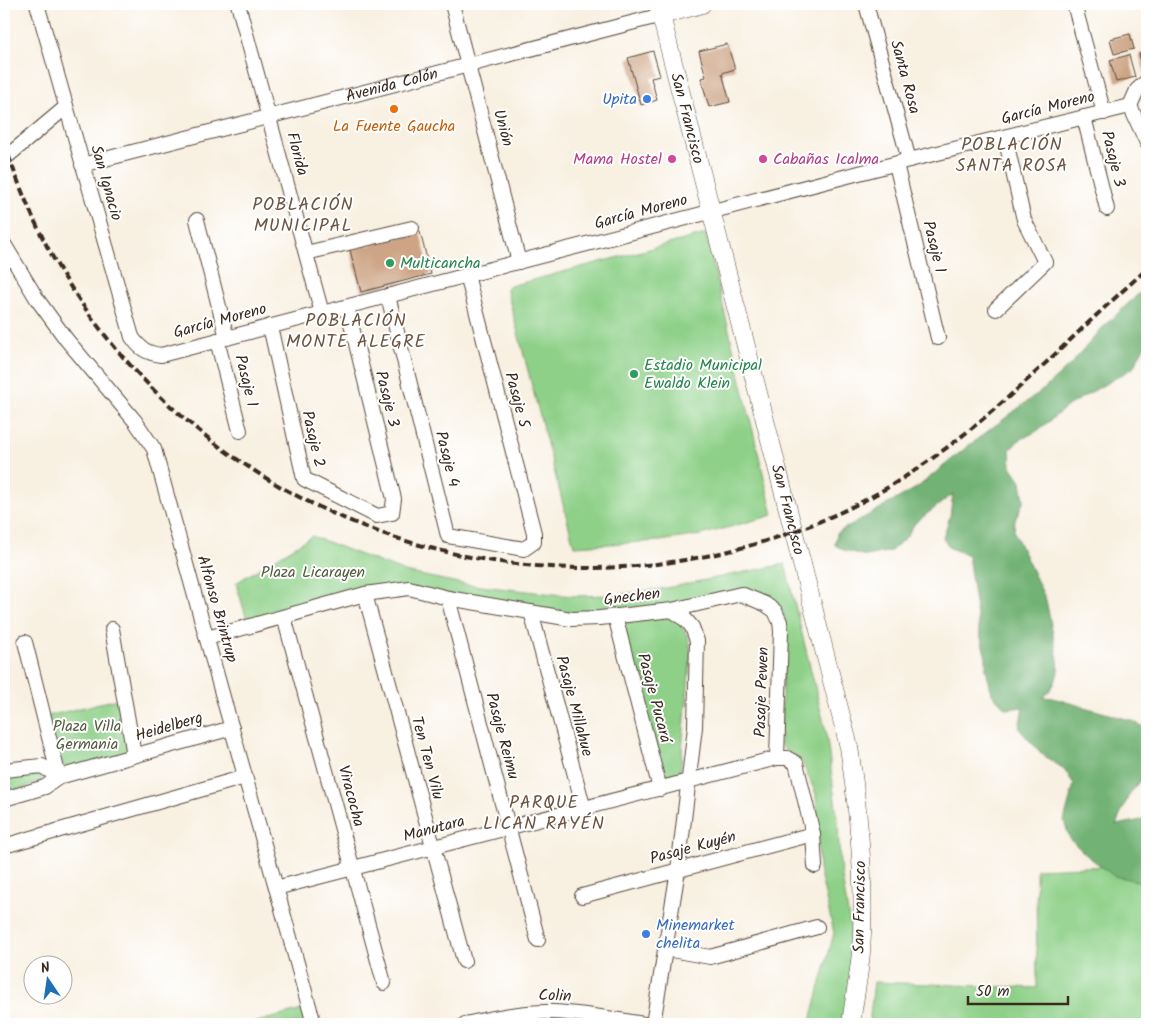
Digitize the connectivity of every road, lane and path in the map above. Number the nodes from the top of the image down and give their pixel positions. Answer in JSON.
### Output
{"nodes":[{"id":1,"x":38,"y":4,"type":"edge"},
{"id":2,"x":238,"y":4,"type":"edge"},
{"id":3,"x":452,"y":4,"type":"edge"},
{"id":4,"x":702,"y":4,"type":"edge"},
{"id":5,"x":866,"y":4,"type":"edge"},
{"id":6,"x":1074,"y":4,"type":"edge"},
{"id":7,"x":660,"y":9,"type":"edge"},
{"id":8,"x":468,"y":65,"type":"junction"},
{"id":9,"x":1147,"y":81,"type":"edge"},
{"id":10,"x":1130,"y":106,"type":"junction"},
{"id":11,"x":66,"y":107,"type":"junction"},
{"id":12,"x":1104,"y":113,"type":"junction"},
{"id":13,"x":268,"y":116,"type":"junction"},
{"id":14,"x":1084,"y":117,"type":"junction"},
{"id":15,"x":1005,"y":137,"type":"junction"},
{"id":16,"x":1147,"y":142,"type":"edge"},
{"id":17,"x":4,"y":158,"type":"edge"},
{"id":18,"x":903,"y":162,"type":"junction"},
{"id":19,"x":82,"y":165,"type":"junction"},
{"id":20,"x":1107,"y":209,"type":"dead end"},
{"id":21,"x":713,"y":211,"type":"junction"},
{"id":22,"x":197,"y":220,"type":"dead end"},
{"id":23,"x":412,"y":228,"type":"dead end"},
{"id":24,"x":4,"y":244,"type":"edge"},
{"id":25,"x":306,"y":253,"type":"junction"},
{"id":26,"x":519,"y":262,"type":"junction"},
{"id":27,"x":467,"y":275,"type":"junction"},
{"id":28,"x":388,"y":296,"type":"junction"},
{"id":29,"x":347,"y":306,"type":"junction"},
{"id":30,"x":996,"y":310,"type":"dead end"},
{"id":31,"x":322,"y":313,"type":"junction"},
{"id":32,"x":270,"y":326,"type":"junction"},
{"id":33,"x":938,"y":338,"type":"dead end"},
{"id":34,"x":222,"y":339,"type":"junction"},
{"id":35,"x":161,"y":355,"type":"joint"},
{"id":36,"x":240,"y":431,"type":"dead end"},
{"id":37,"x":394,"y":499,"type":"joint"},
{"id":38,"x":534,"y":533,"type":"joint"},
{"id":39,"x":365,"y":594,"type":"junction"},
{"id":40,"x":448,"y":598,"type":"junction"},
{"id":41,"x":672,"y":610,"type":"junction"},
{"id":42,"x":531,"y":612,"type":"junction"},
{"id":43,"x":615,"y":616,"type":"junction"},
{"id":44,"x":284,"y":617,"type":"junction"},
{"id":45,"x":112,"y":629,"type":"dead end"},
{"id":46,"x":207,"y":638,"type":"junction"},
{"id":47,"x":25,"y":642,"type":"dead end"},
{"id":48,"x":232,"y":728,"type":"junction"},
{"id":49,"x":134,"y":755,"type":"junction"},
{"id":50,"x":777,"y":758,"type":"junction"},
{"id":51,"x":4,"y":770,"type":"edge"},
{"id":52,"x":59,"y":777,"type":"junction"},
{"id":53,"x":245,"y":777,"type":"junction"},
{"id":54,"x":688,"y":781,"type":"junction"},
{"id":55,"x":660,"y":788,"type":"junction"},
{"id":56,"x":4,"y":799,"type":"edge"},
{"id":57,"x":584,"y":808,"type":"junction"},
{"id":58,"x":508,"y":828,"type":"junction"},
{"id":59,"x":813,"y":834,"type":"junction"},
{"id":60,"x":4,"y":846,"type":"edge"},
{"id":61,"x":434,"y":848,"type":"junction"},
{"id":62,"x":815,"y":866,"type":"dead end"},
{"id":63,"x":352,"y":869,"type":"junction"},
{"id":64,"x":678,"y":870,"type":"junction"},
{"id":65,"x":276,"y":888,"type":"junction"},
{"id":66,"x":582,"y":896,"type":"dead end"},
{"id":67,"x":817,"y":927,"type":"dead end"},
{"id":68,"x":538,"y":940,"type":"dead end"},
{"id":69,"x":666,"y":949,"type":"junction"},
{"id":70,"x":464,"y":960,"type":"dead end"},
{"id":71,"x":384,"y":983,"type":"dead end"},
{"id":72,"x":552,"y":1018,"type":"edge"},
{"id":73,"x":314,"y":1024,"type":"edge"},
{"id":74,"x":465,"y":1024,"type":"edge"},
{"id":75,"x":644,"y":1024,"type":"edge"},
{"id":76,"x":653,"y":1024,"type":"edge"},
{"id":77,"x":851,"y":1024,"type":"edge"}],
"edges":[{"from":1,"to":11,"type":"street","name":"San Ignacio"},
{"from":2,"to":13,"type":"street","name":"Florida"},
{"from":3,"to":8,"type":"street","name":"Unión"},
{"from":4,"to":7,"type":"main road","name":"Avenida Colón"},
{"from":5,"to":18,"type":"street","name":"Santa Rosa"},
{"from":6,"to":12,"type":"street"},
{"from":7,"to":8,"type":"street","name":"Avenida Colón"},
{"from":7,"to":21,"type":"main road","name":"San Francisco"},
{"from":8,"to":13,"type":"street","name":"Avenida Colón"},
{"from":8,"to":26,"type":"street","name":"Unión"},
{"from":9,"to":10,"type":"street"},
{"from":10,"to":12,"type":"street","name":"García Moreno"},
{"from":10,"to":16,"type":"street"},
{"from":11,"to":17,"type":"street"},
{"from":11,"to":19,"type":"street","name":"San Ignacio"},
{"from":12,"to":14,"type":"street","name":"García Moreno"},
{"from":13,"to":19,"type":"street","name":"Avenida Colón"},
{"from":13,"to":25,"type":"street","name":"Florida"},
{"from":14,"to":15,"type":"street","name":"García Moreno"},
{"from":14,"to":20,"type":"street","name":"Pasaje 3"},
{"from":15,"to":18,"type":"street","name":"García Moreno"},
{"from":15,"to":30,"type":"street"},
{"from":18,"to":21,"type":"street","name":"García Moreno"},
{"from":18,"to":33,"type":"street","name":"Pasaje 1"},
{"from":19,"to":35,"type":"street","name":"San Ignacio"},
{"from":21,"to":26,"type":"street","name":"García Moreno"},
{"from":21,"to":77,"type":"main road","name":"San Francisco"},
{"from":22,"to":34,"type":"street","name":"Pasaje 1"},
{"from":23,"to":25,"type":"street"},
{"from":24,"to":46,"type":"street","name":"Alfonso Brintrup"},
{"from":25,"to":31,"type":"street","name":"Florida"},
{"from":26,"to":27,"type":"street","name":"García Moreno"},
{"from":27,"to":28,"type":"street","name":"García Moreno"},
{"from":27,"to":38,"type":"street","name":"Pasaje 5"},
{"from":28,"to":29,"type":"street","name":"García Moreno"},
{"from":28,"to":38,"type":"street","name":"Pasaje 4"},
{"from":29,"to":31,"type":"street","name":"García Moreno"},
{"from":29,"to":37,"type":"street","name":"Pasaje 3"},
{"from":31,"to":32,"type":"street","name":"García Moreno"},
{"from":32,"to":34,"type":"street","name":"García Moreno"},
{"from":32,"to":37,"type":"street","name":"Pasaje 2"},
{"from":34,"to":35,"type":"street","name":"García Moreno"},
{"from":34,"to":36,"type":"street","name":"Pasaje 1"},
{"from":39,"to":40,"type":"street","name":"Gnechen"},
{"from":39,"to":44,"type":"street","name":"Gnechen"},
{"from":39,"to":61,"type":"street","name":"Ten Ten Vilu"},
{"from":40,"to":42,"type":"street","name":"Gnechen"},
{"from":40,"to":58,"type":"street","name":"Pasaje Reimu"},
{"from":41,"to":43,"type":"street","name":"Gnechen"},
{"from":41,"to":50,"type":"street","name":"Pasaje Pewen"},
{"from":41,"to":54,"type":"street","name":"Gnechen"},
{"from":42,"to":43,"type":"street","name":"Gnechen"},
{"from":42,"to":57,"type":"street","name":"Pasaje Millahue"},
{"from":43,"to":55,"type":"street","name":"Pasaje Pucará"},
{"from":44,"to":46,"type":"street","name":"Gnechen"},
{"from":44,"to":63,"type":"street","name":"Viracocha"},
{"from":45,"to":49,"type":"street"},
{"from":46,"to":48,"type":"street","name":"Alfonso Brintrup"},
{"from":47,"to":52,"type":"street"},
{"from":48,"to":49,"type":"street","name":"Heidelberg"},
{"from":48,"to":53,"type":"street","name":"Alfonso Brintrup"},
{"from":49,"to":52,"type":"street","name":"Heidelberg"},
{"from":50,"to":54,"type":"street","name":"Manutara"},
{"from":50,"to":59,"type":"street","name":"Pasaje Pewen"},
{"from":51,"to":52,"type":"street"},
{"from":52,"to":56,"type":"street","name":"Heidelberg"},
{"from":53,"to":60,"type":"street"},
{"from":53,"to":65,"type":"street","name":"Alfonso Brintrup"},
{"from":54,"to":55,"type":"street","name":"Manutara"},
{"from":54,"to":64,"type":"street","name":"Gnechen"},
{"from":55,"to":57,"type":"street","name":"Manutara"},
{"from":57,"to":58,"type":"street","name":"Manutara"},
{"from":58,"to":61,"type":"street","name":"Manutara"},
{"from":58,"to":68,"type":"street","name":"Pasaje Reimu"},
{"from":59,"to":62,"type":"street","name":"Pasaje Pewen"},
{"from":59,"to":64,"type":"street","name":"Pasaje Kuyén"},
{"from":61,"to":63,"type":"street","name":"Manutara"},
{"from":61,"to":70,"type":"street","name":"Ten Ten Vilu"},
{"from":63,"to":65,"type":"street","name":"Manutara"},
{"from":63,"to":71,"type":"street","name":"Viracocha"},
{"from":64,"to":66,"type":"street","name":"Pasaje Kuyén"},
{"from":64,"to":69,"type":"street","name":"Gnechen"},
{"from":65,"to":73,"type":"street","name":"Alfonso Brintrup"},
{"from":67,"to":69,"type":"street"},
{"from":69,"to":76,"type":"street","name":"Gnechen"},
{"from":72,"to":74,"type":"street","name":"Colin"},
{"from":72,"to":75,"type":"street","name":"Colin"}]}
